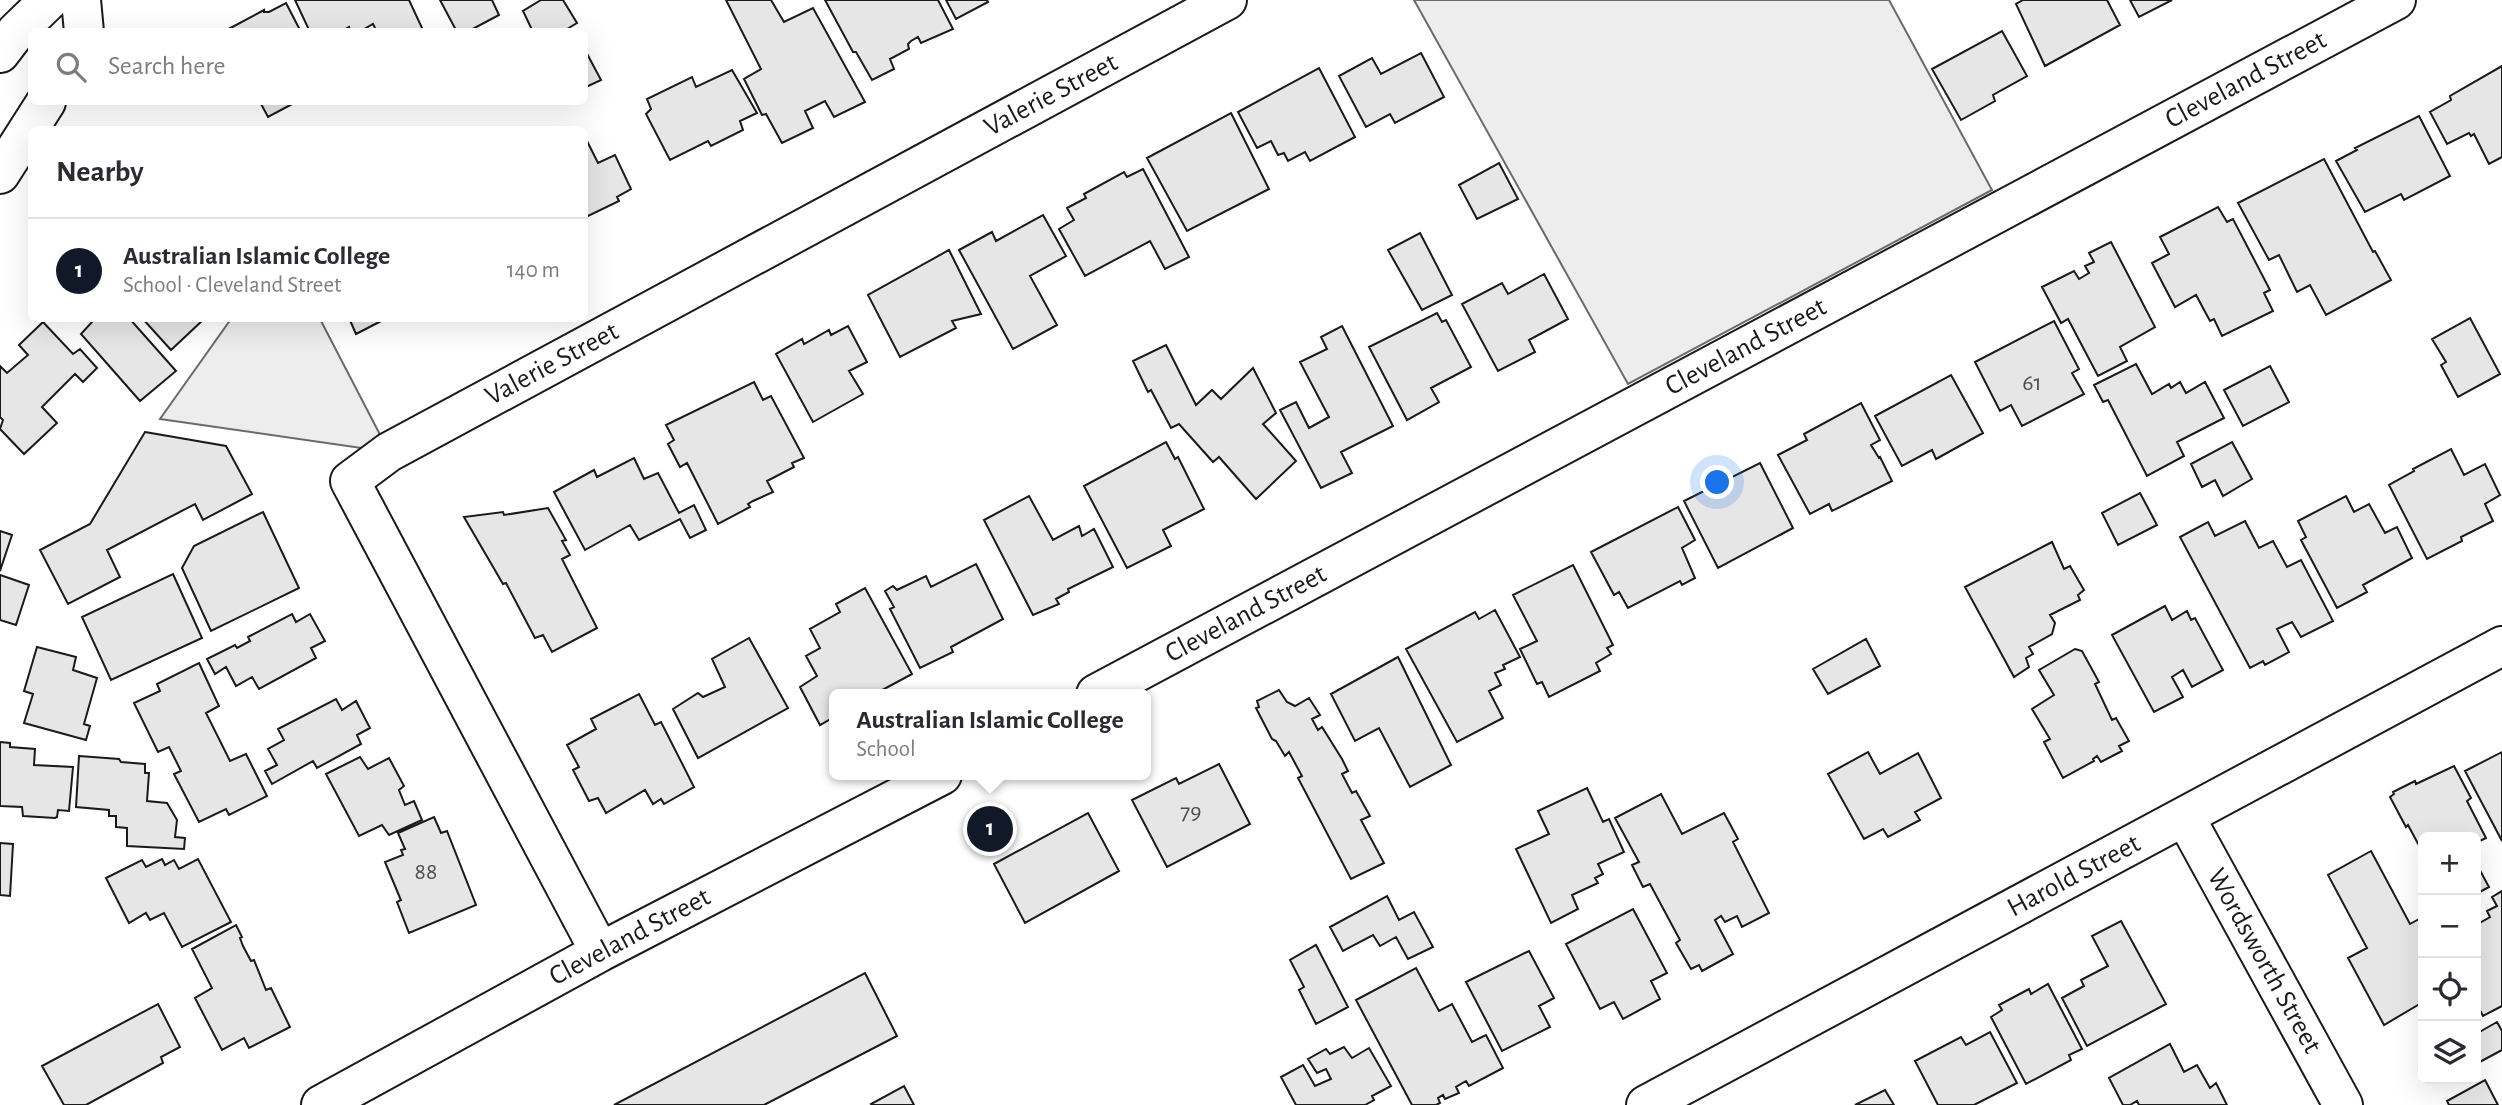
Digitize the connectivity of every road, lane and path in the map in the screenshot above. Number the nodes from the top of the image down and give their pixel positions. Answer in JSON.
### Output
{"nodes":[{"id":1,"x":22,"y":0,"type":"edge"},
{"id":2,"x":49,"y":0,"type":"edge"},
{"id":3,"x":81,"y":0,"type":"edge"},
{"id":4,"x":1227,"y":0,"type":"edge"},
{"id":5,"x":2396,"y":0,"type":"edge"},
{"id":6,"x":0,"y":11,"type":"edge"},
{"id":7,"x":84,"y":28,"type":"edge"},
{"id":8,"x":0,"y":53,"type":"edge"},
{"id":9,"x":44,"y":105,"type":"edge"},
{"id":10,"x":31,"y":126,"type":"edge"},
{"id":11,"x":28,"y":130,"type":"edge"},
{"id":12,"x":0,"y":174,"type":"edge"},
{"id":13,"x":2502,"y":646,"type":"edge"},
{"id":14,"x":1105,"y":689,"type":"edge"},
{"id":15,"x":932,"y":780,"type":"edge"},
{"id":16,"x":2185,"y":817,"type":"junction"},
{"id":17,"x":600,"y":952,"type":"junction"},
{"id":18,"x":321,"y":1105,"type":"edge"},
{"id":19,"x":1646,"y":1105,"type":"edge"},
{"id":20,"x":2343,"y":1105,"type":"edge"}],
"edges":[{"from":1,"to":6,"type":"street"},
{"from":2,"to":8,"type":"street"},
{"from":3,"to":7,"type":"street"},
{"from":4,"to":17,"type":"street","name":"Valerie Street"},
{"from":5,"to":14,"type":"street","name":"Cleveland Street"},
{"from":9,"to":10,"type":"street"},
{"from":11,"to":12,"type":"street"},
{"from":13,"to":16,"type":"street","name":"Harold Street"},
{"from":15,"to":17,"type":"street","name":"Cleveland Street"},
{"from":16,"to":19,"type":"street","name":"Harold Street"},
{"from":16,"to":20,"type":"street","name":"Wordsworth Street"},
{"from":17,"to":18,"type":"street","name":"Cleveland Street"}]}
